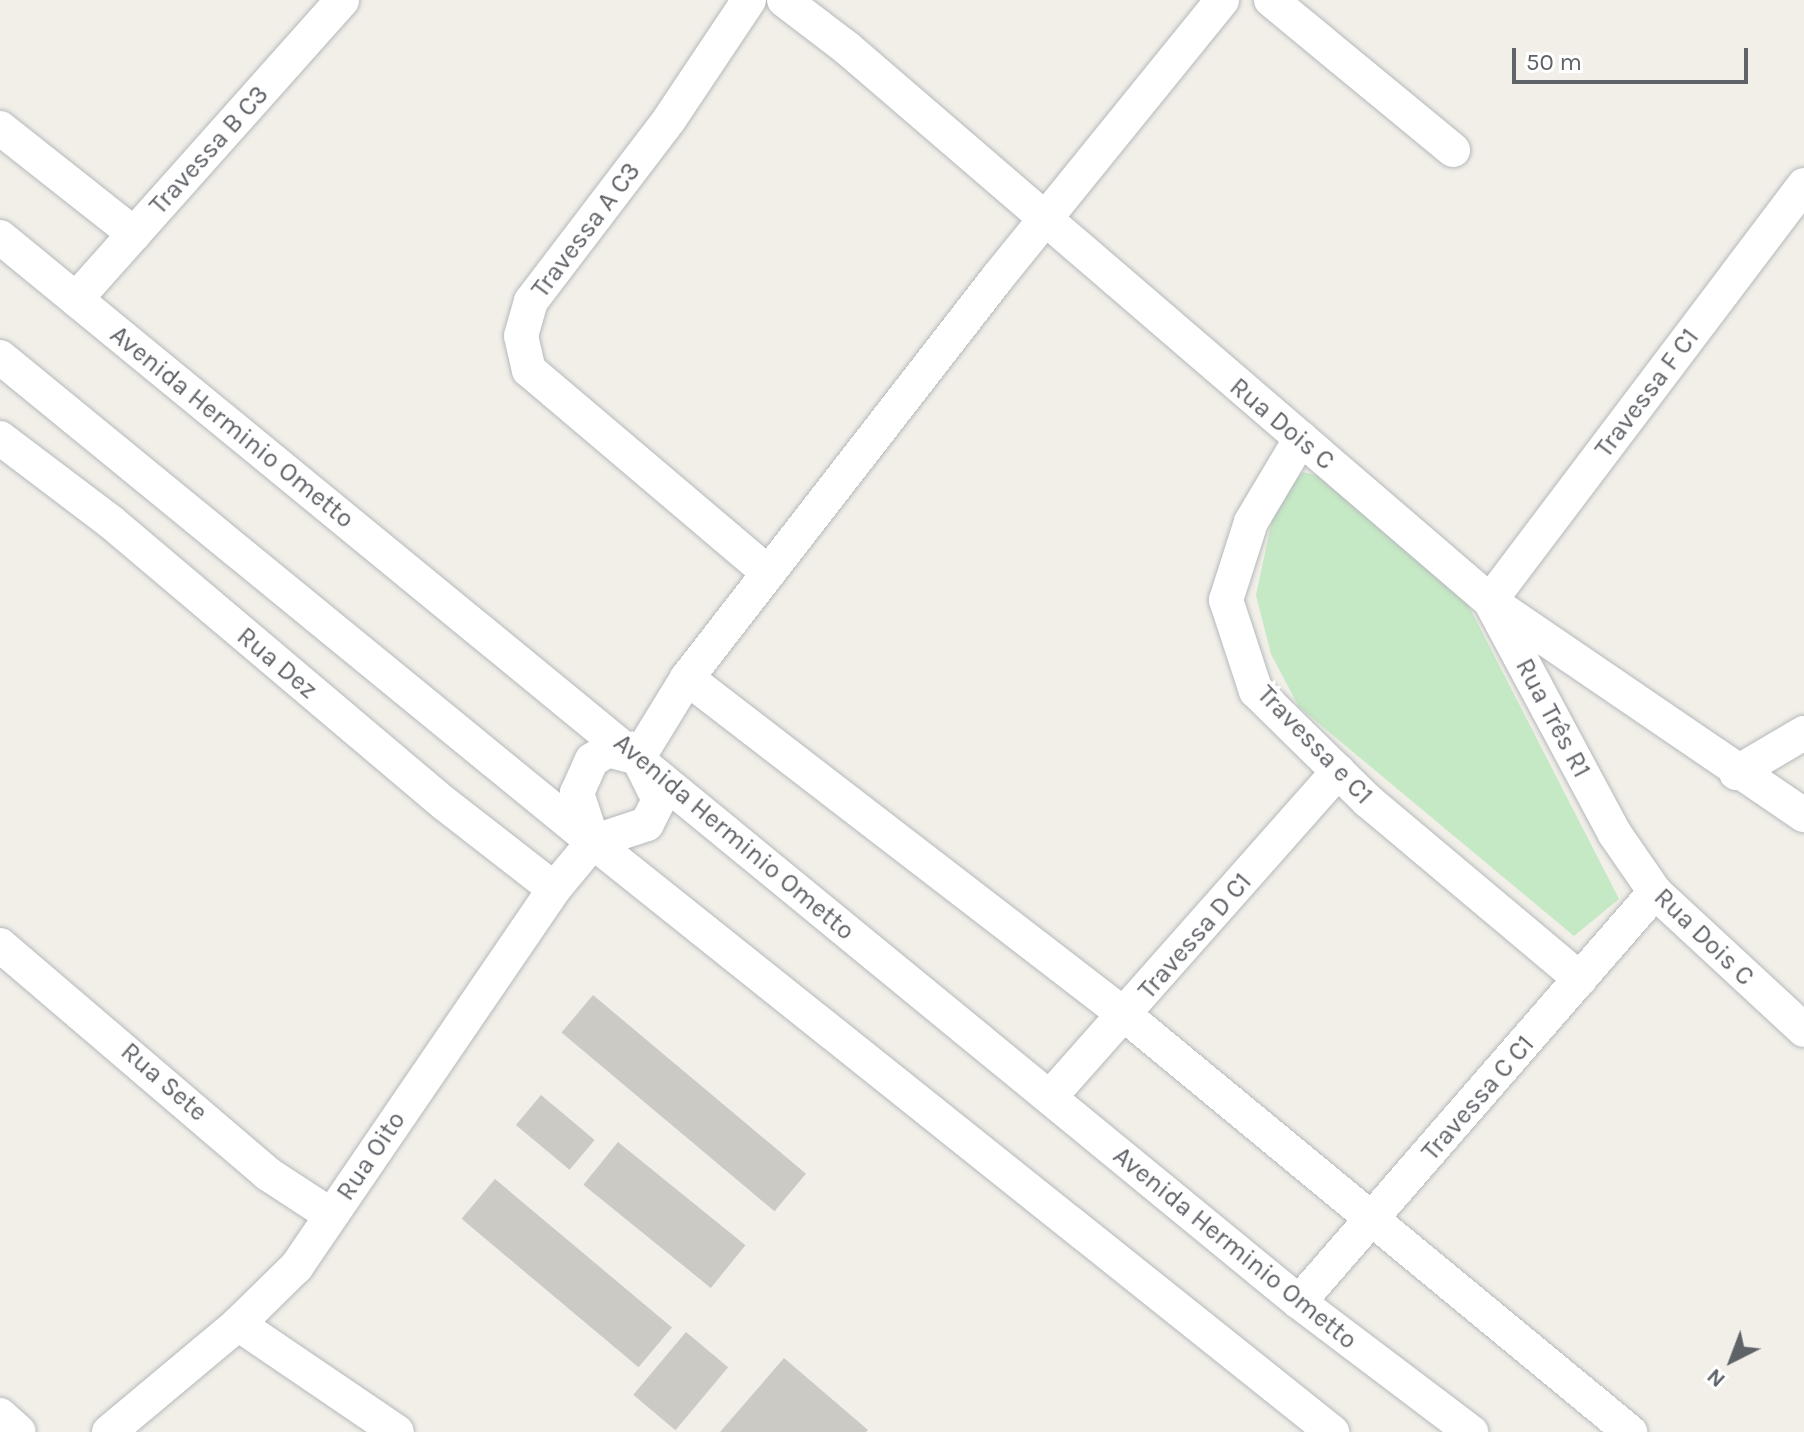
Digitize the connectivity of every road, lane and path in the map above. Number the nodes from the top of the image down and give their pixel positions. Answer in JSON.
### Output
{"nodes":[{"id":1,"x":342,"y":0,"type":"edge"},
{"id":2,"x":749,"y":0,"type":"edge"},
{"id":3,"x":784,"y":0,"type":"edge"},
{"id":4,"x":1222,"y":0,"type":"edge"},
{"id":5,"x":1271,"y":0,"type":"edge"},
{"id":6,"x":0,"y":128,"type":"edge"},
{"id":7,"x":1453,"y":150,"type":"dead end"},
{"id":8,"x":1804,"y":185,"type":"edge"},
{"id":9,"x":1044,"y":221,"type":"junction"},
{"id":10,"x":134,"y":234,"type":"junction"},
{"id":11,"x":0,"y":237,"type":"edge"},
{"id":12,"x":76,"y":299,"type":"junction"},
{"id":13,"x":0,"y":357,"type":"edge"},
{"id":14,"x":0,"y":438,"type":"edge"},
{"id":15,"x":1301,"y":438,"type":"junction"},
{"id":16,"x":768,"y":573,"type":"junction"},
{"id":17,"x":1490,"y":601,"type":"junction"},
{"id":18,"x":687,"y":678,"type":"junction"},
{"id":19,"x":1804,"y":733,"type":"edge"},
{"id":20,"x":638,"y":758,"type":"junction"},
{"id":21,"x":1338,"y":771,"type":"junction"},
{"id":22,"x":1736,"y":773,"type":"junction"},
{"id":23,"x":1804,"y":815,"type":"edge"},
{"id":24,"x":1615,"y":834,"type":"joint"},
{"id":25,"x":593,"y":842,"type":"junction"},
{"id":26,"x":554,"y":889,"type":"junction"},
{"id":27,"x":1655,"y":892,"type":"junction"},
{"id":28,"x":0,"y":945,"type":"edge"},
{"id":29,"x":1580,"y":979,"type":"junction"},
{"id":30,"x":1126,"y":1016,"type":"junction"},
{"id":31,"x":1804,"y":1030,"type":"edge"},
{"id":32,"x":1050,"y":1097,"type":"junction"},
{"id":33,"x":331,"y":1215,"type":"junction"},
{"id":34,"x":1374,"y":1220,"type":"junction"},
{"id":35,"x":1299,"y":1302,"type":"junction"},
{"id":36,"x":238,"y":1324,"type":"junction"},
{"id":37,"x":0,"y":1415,"type":"edge"},
{"id":38,"x":19,"y":1432,"type":"edge"},
{"id":39,"x":109,"y":1432,"type":"edge"},
{"id":40,"x":397,"y":1432,"type":"edge"},
{"id":41,"x":1332,"y":1432,"type":"edge"},
{"id":42,"x":1471,"y":1432,"type":"edge"},
{"id":43,"x":1630,"y":1432,"type":"edge"}],
"edges":[{"from":1,"to":10,"type":"street","name":"Travessa B C3"},
{"from":2,"to":16,"type":"street","name":"Travessa A C3"},
{"from":3,"to":9,"type":"street","name":"Rua Dois C"},
{"from":4,"to":9,"type":"street"},
{"from":5,"to":7,"type":"street"},
{"from":6,"to":10,"type":"street"},
{"from":8,"to":17,"type":"street","name":"Travessa F C1"},
{"from":9,"to":15,"type":"street","name":"Rua Dois C"},
{"from":9,"to":16,"type":"street"},
{"from":10,"to":12,"type":"street","name":"Travessa B C3"},
{"from":11,"to":12,"type":"street","name":"Avenida Herminio Ometto"},
{"from":12,"to":20,"type":"street","name":"Avenida Herminio Ometto"},
{"from":13,"to":25,"type":"street"},
{"from":14,"to":26,"type":"street","name":"Rua Dez"},
{"from":15,"to":17,"type":"street","name":"Rua Dois C"},
{"from":15,"to":21,"type":"street","name":"Travessa e C1"},
{"from":16,"to":18,"type":"street"},
{"from":17,"to":22,"type":"street","name":"Rua Dois C"},
{"from":17,"to":24,"type":"street","name":"Rua Três R1"},
{"from":18,"to":20,"type":"street"},
{"from":18,"to":30,"type":"street"},
{"from":19,"to":22,"type":"street"},
{"from":20,"to":25,"type":"street"},
{"from":20,"to":25,"type":"street"},
{"from":20,"to":32,"type":"street","name":"Avenida Herminio Ometto"},
{"from":21,"to":29,"type":"street","name":"Travessa e C1"},
{"from":21,"to":30,"type":"street","name":"Travessa D C1"},
{"from":22,"to":23,"type":"street","name":"Rua Dois C"},
{"from":24,"to":27,"type":"street","name":"Rua Dois C"},
{"from":25,"to":26,"type":"street","name":"Rua Oito"},
{"from":25,"to":41,"type":"street"},
{"from":26,"to":33,"type":"street","name":"Rua Oito"},
{"from":27,"to":29,"type":"street","name":"Travessa C C1"},
{"from":27,"to":31,"type":"street","name":"Rua Dois C"},
{"from":28,"to":33,"type":"street","name":"Rua Sete"},
{"from":29,"to":34,"type":"street","name":"Travessa C C1"},
{"from":30,"to":32,"type":"street","name":"Travessa D C1"},
{"from":30,"to":34,"type":"street"},
{"from":32,"to":35,"type":"street","name":"Avenida Herminio Ometto"},
{"from":33,"to":36,"type":"street","name":"Rua Oito"},
{"from":34,"to":35,"type":"street","name":"Travessa C C1"},
{"from":34,"to":43,"type":"street"},
{"from":35,"to":42,"type":"street","name":"Avenida Herminio Ometto"},
{"from":36,"to":39,"type":"street","name":"Rua Oito"},
{"from":36,"to":40,"type":"street"},
{"from":37,"to":38,"type":"street"}]}
